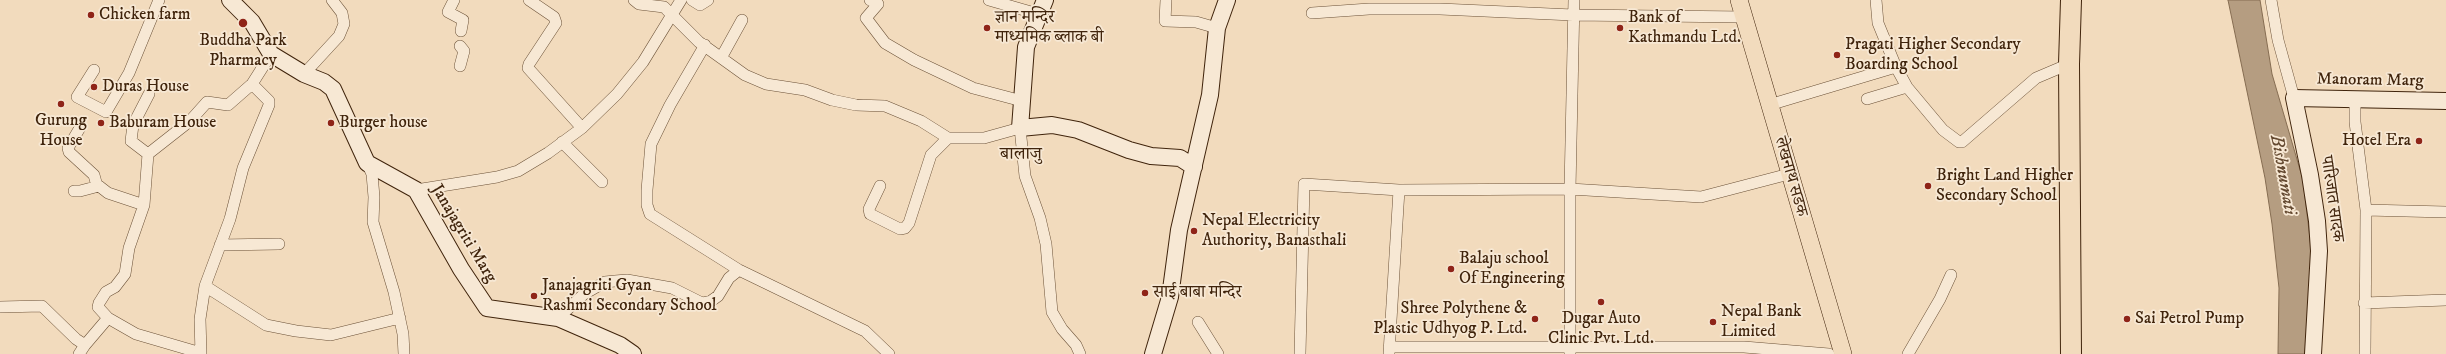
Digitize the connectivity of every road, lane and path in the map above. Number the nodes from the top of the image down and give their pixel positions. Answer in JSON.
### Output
{"nodes":[{"id":1,"x":159,"y":0,"type":"edge"},
{"id":2,"x":230,"y":0,"type":"edge"},
{"id":3,"x":332,"y":0,"type":"edge"},
{"id":4,"x":454,"y":0,"type":"edge"},
{"id":5,"x":529,"y":0,"type":"edge"},
{"id":6,"x":634,"y":0,"type":"edge"},
{"id":7,"x":681,"y":0,"type":"edge"},
{"id":8,"x":692,"y":0,"type":"edge"},
{"id":9,"x":708,"y":0,"type":"edge"},
{"id":10,"x":870,"y":0,"type":"edge"},
{"id":11,"x":989,"y":0,"type":"edge"},
{"id":12,"x":1166,"y":0,"type":"edge"},
{"id":13,"x":1227,"y":0,"type":"edge"},
{"id":14,"x":1574,"y":0,"type":"edge"},
{"id":15,"x":1739,"y":0,"type":"edge"},
{"id":16,"x":1876,"y":0,"type":"edge"},
{"id":17,"x":2071,"y":0,"type":"edge"},
{"id":18,"x":2271,"y":0,"type":"edge"},
{"id":19,"x":1041,"y":7,"type":"edge"},
{"id":20,"x":1312,"y":13,"type":"dead end"},
{"id":21,"x":672,"y":14,"type":"junction"},
{"id":22,"x":1573,"y":15,"type":"junction"},
{"id":23,"x":1744,"y":17,"type":"junction"},
{"id":24,"x":742,"y":20,"type":"dead end"},
{"id":25,"x":1217,"y":28,"type":"junction"},
{"id":26,"x":461,"y":31,"type":"dead end"},
{"id":27,"x":705,"y":45,"type":"junction"},
{"id":28,"x":460,"y":46,"type":"dead end"},
{"id":29,"x":272,"y":54,"type":"junction"},
{"id":30,"x":721,"y":58,"type":"junction"},
{"id":31,"x":2069,"y":64,"type":"junction"},
{"id":32,"x":460,"y":66,"type":"dead end"},
{"id":33,"x":1896,"y":67,"type":"junction"},
{"id":34,"x":309,"y":69,"type":"junction"},
{"id":35,"x":94,"y":70,"type":"dead end"},
{"id":36,"x":252,"y":84,"type":"junction"},
{"id":37,"x":1907,"y":87,"type":"junction"},
{"id":38,"x":149,"y":94,"type":"dead end"},
{"id":39,"x":2294,"y":98,"type":"junction"},
{"id":40,"x":1867,"y":99,"type":"dead end"},
{"id":41,"x":2355,"y":99,"type":"junction"},
{"id":42,"x":1022,"y":101,"type":"junction"},
{"id":43,"x":2446,"y":101,"type":"edge"},
{"id":44,"x":1769,"y":105,"type":"junction"},
{"id":45,"x":81,"y":126,"type":"dead end"},
{"id":46,"x":582,"y":128,"type":"junction"},
{"id":47,"x":1020,"y":128,"type":"junction"},
{"id":48,"x":948,"y":138,"type":"junction"},
{"id":49,"x":562,"y":142,"type":"junction"},
{"id":50,"x":148,"y":154,"type":"junction"},
{"id":51,"x":368,"y":163,"type":"junction"},
{"id":52,"x":1194,"y":167,"type":"junction"},
{"id":53,"x":1789,"y":174,"type":"junction"},
{"id":54,"x":602,"y":182,"type":"dead end"},
{"id":55,"x":97,"y":186,"type":"junction"},
{"id":56,"x":880,"y":186,"type":"dead end"},
{"id":57,"x":416,"y":190,"type":"junction"},
{"id":58,"x":1399,"y":190,"type":"junction"},
{"id":59,"x":1570,"y":190,"type":"junction"},
{"id":60,"x":74,"y":191,"type":"dead end"},
{"id":61,"x":144,"y":205,"type":"junction"},
{"id":62,"x":2366,"y":210,"type":"junction"},
{"id":63,"x":2446,"y":212,"type":"edge"},
{"id":64,"x":278,"y":244,"type":"dead end"},
{"id":65,"x":220,"y":245,"type":"junction"},
{"id":66,"x":739,"y":270,"type":"junction"},
{"id":67,"x":1951,"y":275,"type":"dead end"},
{"id":68,"x":205,"y":286,"type":"junction"},
{"id":69,"x":2446,"y":300,"type":"edge"},
{"id":70,"x":2364,"y":303,"type":"junction"},
{"id":71,"x":0,"y":307,"type":"edge"},
{"id":72,"x":108,"y":318,"type":"junction"},
{"id":73,"x":400,"y":318,"type":"junction"},
{"id":74,"x":558,"y":318,"type":"junction"},
{"id":75,"x":1198,"y":322,"type":"dead end"},
{"id":76,"x":82,"y":350,"type":"edge"},
{"id":77,"x":1389,"y":350,"type":"edge"},
{"id":78,"x":1570,"y":350,"type":"edge"},
{"id":79,"x":201,"y":353,"type":"edge"},
{"id":80,"x":404,"y":354,"type":"edge"},
{"id":81,"x":633,"y":354,"type":"edge"},
{"id":82,"x":889,"y":354,"type":"edge"},
{"id":83,"x":1080,"y":354,"type":"edge"},
{"id":84,"x":1153,"y":354,"type":"edge"},
{"id":85,"x":1218,"y":354,"type":"edge"},
{"id":86,"x":1300,"y":354,"type":"edge"},
{"id":87,"x":1829,"y":354,"type":"edge"},
{"id":88,"x":1843,"y":354,"type":"edge"},
{"id":89,"x":1908,"y":354,"type":"edge"},
{"id":90,"x":2071,"y":354,"type":"edge"},
{"id":91,"x":2313,"y":354,"type":"edge"},
{"id":92,"x":2364,"y":354,"type":"edge"}],
"edges":[{"from":1,"to":35,"type":"street"},
{"from":2,"to":29,"type":"street"},
{"from":3,"to":34,"type":"street"},
{"from":4,"to":26,"type":"street"},
{"from":5,"to":46,"type":"street"},
{"from":6,"to":21,"type":"street"},
{"from":7,"to":21,"type":"street"},
{"from":8,"to":9,"type":"street"},
{"from":10,"to":42,"type":"street"},
{"from":11,"to":19,"type":"street"},
{"from":12,"to":25,"type":"street"},
{"from":13,"to":25,"type":"street"},
{"from":14,"to":22,"type":"street"},
{"from":15,"to":23,"type":"main road","name":"लेखनाथ सडक"},
{"from":16,"to":33,"type":"street"},
{"from":17,"to":31,"type":"highway"},
{"from":18,"to":39,"type":"street"},
{"from":19,"to":42,"type":"street"},
{"from":20,"to":22,"type":"street"},
{"from":21,"to":27,"type":"street"},
{"from":21,"to":46,"type":"street"},
{"from":22,"to":23,"type":"street"},
{"from":22,"to":59,"type":"street"},
{"from":23,"to":44,"type":"main road","name":"लेखनाथ सडक"},
{"from":24,"to":30,"type":"street"},
{"from":25,"to":52,"type":"street"},
{"from":27,"to":30,"type":"street"},
{"from":27,"to":66,"type":"street"},
{"from":28,"to":32,"type":"street"},
{"from":29,"to":34,"type":"street"},
{"from":29,"to":36,"type":"street"},
{"from":30,"to":48,"type":"street"},
{"from":31,"to":37,"type":"street"},
{"from":31,"to":90,"type":"highway"},
{"from":33,"to":37,"type":"street"},
{"from":33,"to":44,"type":"street"},
{"from":34,"to":51,"type":"street"},
{"from":36,"to":50,"type":"street"},
{"from":36,"to":65,"type":"street"},
{"from":37,"to":40,"type":"street"},
{"from":38,"to":50,"type":"street"},
{"from":39,"to":41,"type":"street","name":"Manoram Marg"},
{"from":39,"to":91,"type":"street","name":"पारिजात सादक"},
{"from":41,"to":43,"type":"street","name":"Manoram Marg"},
{"from":41,"to":62,"type":"street"},
{"from":42,"to":47,"type":"street"},
{"from":44,"to":53,"type":"main road","name":"लेखनाथ सडक"},
{"from":45,"to":55,"type":"street"},
{"from":46,"to":49,"type":"street"},
{"from":47,"to":48,"type":"street"},
{"from":47,"to":52,"type":"street"},
{"from":47,"to":83,"type":"street"},
{"from":48,"to":56,"type":"street"},
{"from":49,"to":54,"type":"street"},
{"from":49,"to":57,"type":"street"},
{"from":50,"to":61,"type":"street"},
{"from":51,"to":57,"type":"street","name":"Janajagriti Marg"},
{"from":51,"to":73,"type":"street"},
{"from":52,"to":84,"type":"street"},
{"from":53,"to":59,"type":"street"},
{"from":53,"to":88,"type":"main road","name":"लेखनाथ सडक"},
{"from":55,"to":60,"type":"street"},
{"from":55,"to":61,"type":"street"},
{"from":57,"to":74,"type":"street","name":"Janajagriti Marg"},
{"from":58,"to":59,"type":"street"},
{"from":58,"to":77,"type":"street"},
{"from":58,"to":86,"type":"street"},
{"from":59,"to":78,"type":"street"},
{"from":61,"to":72,"type":"street"},
{"from":62,"to":63,"type":"street"},
{"from":62,"to":70,"type":"street"},
{"from":64,"to":65,"type":"street"},
{"from":65,"to":68,"type":"street"},
{"from":66,"to":74,"type":"street"},
{"from":66,"to":82,"type":"street"},
{"from":67,"to":89,"type":"street"},
{"from":68,"to":73,"type":"street"},
{"from":68,"to":79,"type":"street"},
{"from":69,"to":70,"type":"street"},
{"from":70,"to":92,"type":"street"},
{"from":71,"to":76,"type":"street"},
{"from":72,"to":76,"type":"street"},
{"from":72,"to":79,"type":"street"},
{"from":73,"to":80,"type":"street"},
{"from":74,"to":81,"type":"street","name":"Janajagriti Marg"},
{"from":75,"to":85,"type":"street"},
{"from":77,"to":78,"type":"street"},
{"from":78,"to":87,"type":"street"}]}
